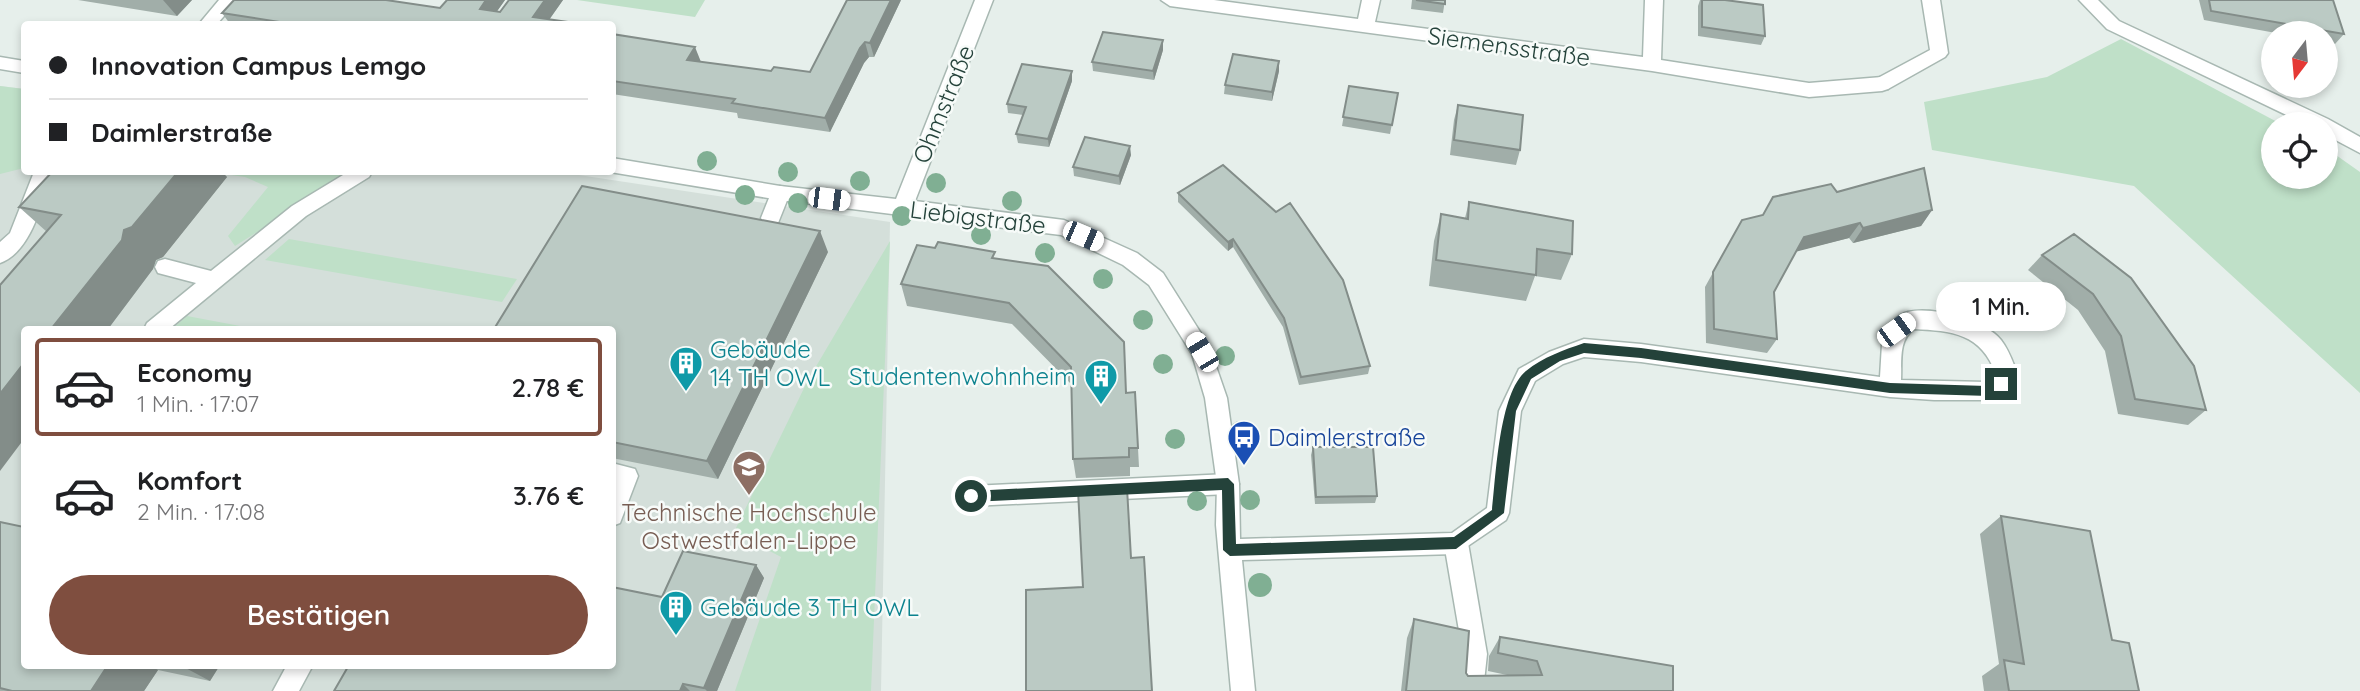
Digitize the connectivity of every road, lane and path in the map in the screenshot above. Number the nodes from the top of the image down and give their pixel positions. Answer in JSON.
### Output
{"nodes":[{"id":1,"x":229,"y":0,"type":"edge"},
{"id":2,"x":984,"y":0,"type":"edge"},
{"id":3,"x":1170,"y":0,"type":"edge"},
{"id":4,"x":1371,"y":0,"type":"edge"},
{"id":5,"x":1654,"y":0,"type":"edge"},
{"id":6,"x":1931,"y":0,"type":"edge"},
{"id":7,"x":2088,"y":0,"type":"edge"},
{"id":8,"x":210,"y":21,"type":"edge"},
{"id":9,"x":1365,"y":26,"type":"junction"},
{"id":10,"x":0,"y":63,"type":"edge"},
{"id":11,"x":1652,"y":65,"type":"junction"},
{"id":12,"x":21,"y":66,"type":"edge"},
{"id":13,"x":2296,"y":112,"type":"edge"},
{"id":14,"x":2338,"y":134,"type":"edge"},
{"id":15,"x":2360,"y":146,"type":"edge"},
{"id":16,"x":616,"y":166,"type":"edge"},
{"id":17,"x":42,"y":175,"type":"edge"},
{"id":18,"x":357,"y":175,"type":"edge"},
{"id":19,"x":780,"y":193,"type":"junction"},
{"id":20,"x":902,"y":208,"type":"junction"},
{"id":21,"x":771,"y":218,"type":"dead end"},
{"id":22,"x":9,"y":236,"type":"edge"},
{"id":23,"x":0,"y":256,"type":"edge"},
{"id":24,"x":164,"y":267,"type":"dead end"},
{"id":25,"x":214,"y":280,"type":"junction"},
{"id":26,"x":158,"y":326,"type":"edge"},
{"id":27,"x":1890,"y":388,"type":"junction"},
{"id":28,"x":616,"y":474,"type":"edge"},
{"id":29,"x":1228,"y":484,"type":"junction"},
{"id":30,"x":971,"y":496,"type":"dead end"},
{"id":31,"x":616,"y":505,"type":"edge"},
{"id":32,"x":1456,"y":543,"type":"junction"},
{"id":33,"x":1230,"y":550,"type":"junction"},
{"id":34,"x":299,"y":669,"type":"edge"},
{"id":35,"x":1479,"y":687,"type":"edge"},
{"id":36,"x":285,"y":691,"type":"edge"},
{"id":37,"x":1243,"y":691,"type":"edge"}],
"edges":[{"from":1,"to":8,"type":"street"},
{"from":2,"to":20,"type":"street","name":"Ohmstraße"},
{"from":3,"to":9,"type":"street","name":"Siemensstraße"},
{"from":4,"to":9,"type":"street"},
{"from":5,"to":11,"type":"street"},
{"from":6,"to":11,"type":"street","name":"Siemensstraße"},
{"from":7,"to":13,"type":"street"},
{"from":9,"to":11,"type":"street","name":"Siemensstraße"},
{"from":10,"to":12,"type":"street"},
{"from":14,"to":15,"type":"street"},
{"from":16,"to":19,"type":"street","name":"Liebigstraße"},
{"from":17,"to":22,"type":"street"},
{"from":18,"to":25,"type":"street"},
{"from":19,"to":20,"type":"street","name":"Liebigstraße"},
{"from":19,"to":21,"type":"street"},
{"from":20,"to":29,"type":"street","name":"Liebigstraße"},
{"from":22,"to":23,"type":"street"},
{"from":24,"to":25,"type":"street"},
{"from":25,"to":26,"type":"street"},
{"from":27,"to":27,"type":"street"},
{"from":27,"to":32,"type":"street"},
{"from":28,"to":31,"type":"street"},
{"from":29,"to":30,"type":"street"},
{"from":29,"to":33,"type":"street","name":"Liebigstraße"},
{"from":32,"to":33,"type":"street"},
{"from":32,"to":35,"type":"street"},
{"from":33,"to":37,"type":"street","name":"Liebigstraße"},
{"from":34,"to":36,"type":"street"}]}
